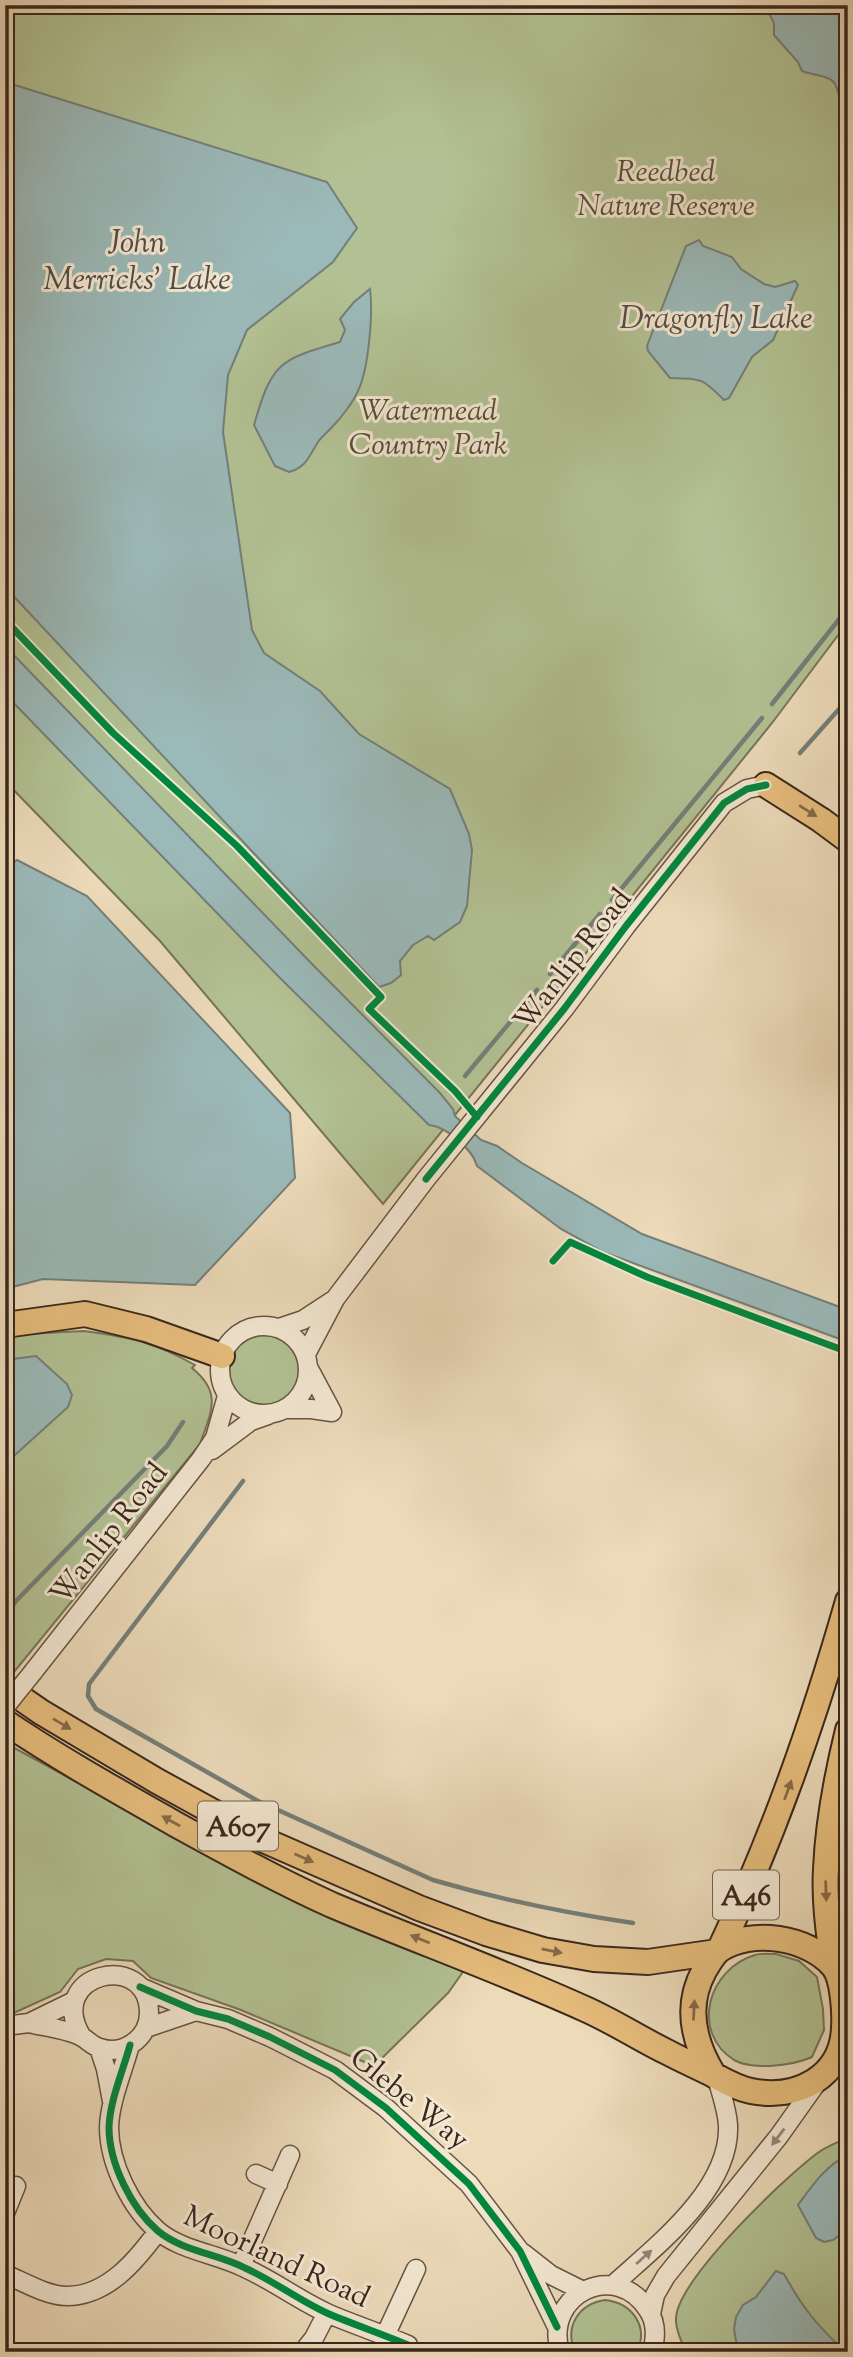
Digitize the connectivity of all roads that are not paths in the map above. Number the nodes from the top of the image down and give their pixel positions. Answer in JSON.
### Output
{"nodes":[{"id":1,"x":766,"y":785,"type":"joint"},
{"id":2,"x":848,"y":840,"type":"edge"},
{"id":3,"x":335,"y":1299,"type":"junction"},
{"id":4,"x":5,"y":1325,"type":"edge"},
{"id":5,"x":279,"y":1328,"type":"junction"},
{"id":6,"x":222,"y":1356,"type":"junction"},
{"id":7,"x":307,"y":1362,"type":"junction"},
{"id":8,"x":228,"y":1396,"type":"junction"},
{"id":9,"x":280,"y":1411,"type":"junction"},
{"id":10,"x":201,"y":1459,"type":"junction"},
{"id":11,"x":848,"y":1601,"type":"edge"},
{"id":12,"x":5,"y":1687,"type":"edge"},
{"id":13,"x":5,"y":1707,"type":"edge"},
{"id":14,"x":5,"y":1722,"type":"edge"},
{"id":15,"x":848,"y":1730,"type":"edge"},
{"id":16,"x":719,"y":1951,"type":"junction"},
{"id":17,"x":839,"y":1971,"type":"edge"},
{"id":18,"x":140,"y":1987,"type":"junction"},
{"id":19,"x":74,"y":2001,"type":"junction"},
{"id":20,"x":197,"y":2011,"type":"junction"},
{"id":21,"x":29,"y":2023,"type":"junction"},
{"id":22,"x":5,"y":2026,"type":"edge"},
{"id":23,"x":146,"y":2028,"type":"junction"},
{"id":24,"x":82,"y":2037,"type":"junction"},
{"id":25,"x":130,"y":2045,"type":"junction"},
{"id":26,"x":99,"y":2048,"type":"junction"},
{"id":27,"x":715,"y":2076,"type":"junction"},
{"id":28,"x":820,"y":2079,"type":"junction"},
{"id":29,"x":848,"y":2081,"type":"edge"},
{"id":30,"x":113,"y":2105,"type":"junction"},
{"id":31,"x":290,"y":2155,"type":"dead end"},
{"id":32,"x":256,"y":2174,"type":"dead end"},
{"id":33,"x":278,"y":2184,"type":"junction"},
{"id":34,"x":16,"y":2186,"type":"dead end"},
{"id":35,"x":6,"y":2208,"type":"edge"},
{"id":36,"x":158,"y":2231,"type":"junction"},
{"id":37,"x":520,"y":2251,"type":"junction"},
{"id":38,"x":241,"y":2266,"type":"junction"},
{"id":39,"x":416,"y":2269,"type":"dead end"},
{"id":40,"x":5,"y":2274,"type":"edge"},
{"id":41,"x":613,"y":2285,"type":"junction"},
{"id":42,"x":583,"y":2291,"type":"junction"},
{"id":43,"x":327,"y":2313,"type":"junction"},
{"id":44,"x":651,"y":2314,"type":"junction"},
{"id":45,"x":557,"y":2327,"type":"junction"},
{"id":46,"x":655,"y":2332,"type":"junction"},
{"id":47,"x":386,"y":2336,"type":"junction"},
{"id":48,"x":408,"y":2345,"type":"dead end"},
{"id":49,"x":303,"y":2352,"type":"edge"},
{"id":50,"x":560,"y":2352,"type":"edge"},
{"id":51,"x":652,"y":2352,"type":"edge"},
{"id":52,"x":662,"y":2352,"type":"edge"}],
"edges":[{"from":1,"to":2,"type":"highway","one_way":true},
{"from":1,"to":3,"type":"street","name":"Wanlip Road"},
{"from":3,"to":5,"type":"street","name":"Wanlip Road"},
{"from":3,"to":7,"type":"street","name":"Wanlip Road"},
{"from":4,"to":6,"type":"highway"},
{"from":5,"to":6,"type":"street"},
{"from":5,"to":7,"type":"street"},
{"from":6,"to":8,"type":"street"},
{"from":7,"to":9,"type":"street"},
{"from":7,"to":9,"type":"street"},
{"from":8,"to":9,"type":"street"},
{"from":8,"to":10,"type":"street","name":"Wanlip Road"},
{"from":9,"to":10,"type":"street","name":"Wanlip Road"},
{"from":10,"to":13,"type":"street","name":"Wanlip Road","bridge":true},
{"from":16,"to":11,"type":"highway","number":"A46","one_way":true},
{"from":12,"to":16,"type":"highway","number":"A607","one_way":true},
{"from":27,"to":14,"type":"highway","number":"A607","one_way":true},
{"from":15,"to":17,"type":"highway","one_way":true},
{"from":16,"to":17,"type":"highway"},
{"from":27,"to":16,"type":"highway","one_way":true},
{"from":17,"to":28,"type":"highway"},
{"from":18,"to":19,"type":"street"},
{"from":18,"to":20,"type":"street","name":"Glebe Way"},
{"from":18,"to":23,"type":"street"},
{"from":19,"to":21,"type":"street"},
{"from":19,"to":24,"type":"street"},
{"from":20,"to":23,"type":"street"},
{"from":20,"to":37,"type":"street","name":"Glebe Way"},
{"from":21,"to":22,"type":"street"},
{"from":21,"to":24,"type":"street"},
{"from":23,"to":25,"type":"street"},
{"from":24,"to":26,"type":"street"},
{"from":25,"to":26,"type":"street"},
{"from":25,"to":30,"type":"street","name":"Moorland Road"},
{"from":26,"to":30,"type":"street","name":"Moorland Road"},
{"from":27,"to":28,"type":"highway"},
{"from":41,"to":27,"type":"street","one_way":true},
{"from":28,"to":29,"type":"highway"},
{"from":28,"to":44,"type":"street","one_way":true},
{"from":30,"to":36,"type":"street","name":"Moorland Road"},
{"from":31,"to":33,"type":"street"},
{"from":32,"to":33,"type":"street"},
{"from":33,"to":38,"type":"street"},
{"from":34,"to":35,"type":"street"},
{"from":36,"to":38,"type":"street","name":"Moorland Road"},
{"from":36,"to":40,"type":"street"},
{"from":37,"to":42,"type":"street","name":"Glebe Way"},
{"from":37,"to":45,"type":"street","name":"Glebe Way"},
{"from":38,"to":43,"type":"street","name":"Moorland Road"},
{"from":39,"to":47,"type":"street","name":"Moorland Road"},
{"from":41,"to":42,"type":"street"},
{"from":41,"to":44,"type":"street"},
{"from":42,"to":45,"type":"street"},
{"from":43,"to":47,"type":"street","name":"Moorland Road"},
{"from":43,"to":49,"type":"street"},
{"from":44,"to":46,"type":"street"},
{"from":45,"to":50,"type":"street","name":"Glebe Way"},
{"from":46,"to":51,"type":"street"},
{"from":46,"to":52,"type":"street"},
{"from":47,"to":48,"type":"street","name":"Moorland Road"}]}
